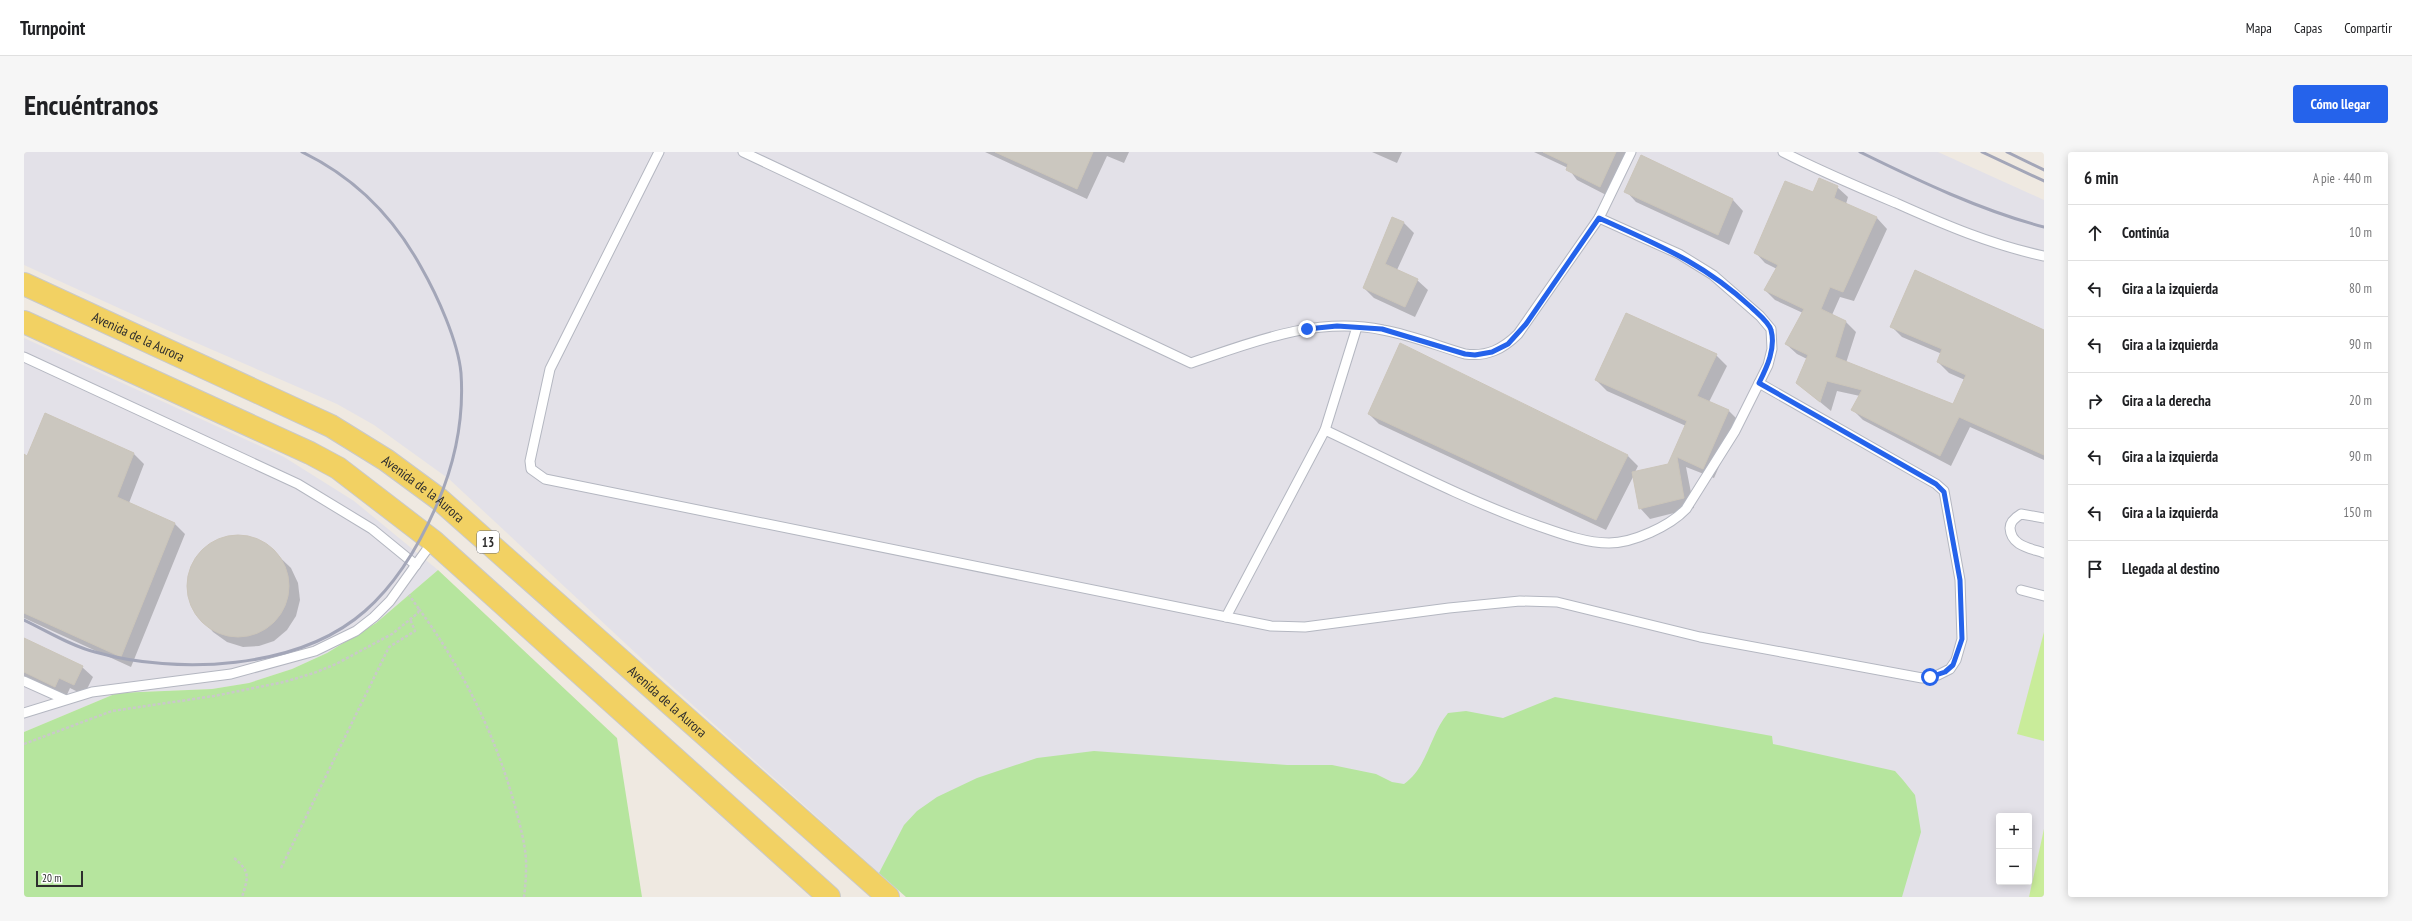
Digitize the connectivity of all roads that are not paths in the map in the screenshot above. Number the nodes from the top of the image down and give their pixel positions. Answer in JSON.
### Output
{"nodes":[{"id":1,"x":659,"y":152,"type":"edge"},
{"id":2,"x":743,"y":152,"type":"edge"},
{"id":3,"x":1631,"y":152,"type":"edge"},
{"id":4,"x":1783,"y":152,"type":"edge"},
{"id":5,"x":1599,"y":218,"type":"junction"},
{"id":6,"x":2044,"y":256,"type":"edge"},
{"id":7,"x":24,"y":284,"type":"edge"},
{"id":8,"x":24,"y":322,"type":"edge"},
{"id":9,"x":1357,"y":327,"type":"junction"},
{"id":10,"x":24,"y":357,"type":"edge"},
{"id":11,"x":1759,"y":383,"type":"junction"},
{"id":12,"x":1325,"y":430,"type":"junction"},
{"id":13,"x":2044,"y":518,"type":"edge"},
{"id":14,"x":433,"y":541,"type":"junction"},
{"id":15,"x":2044,"y":552,"type":"edge"},
{"id":16,"x":416,"y":565,"type":"junction"},
{"id":17,"x":2022,"y":590,"type":"dead end"},
{"id":18,"x":2044,"y":596,"type":"edge"},
{"id":19,"x":1226,"y":617,"type":"junction"},
{"id":20,"x":24,"y":681,"type":"edge"},
{"id":21,"x":64,"y":699,"type":"junction"},
{"id":22,"x":24,"y":713,"type":"edge"},
{"id":23,"x":830,"y":897,"type":"edge"},
{"id":24,"x":888,"y":897,"type":"edge"}],
"edges":[{"from":1,"to":19,"type":"lane"},
{"from":2,"to":9,"type":"lane"},
{"from":3,"to":5,"type":"lane"},
{"from":4,"to":6,"type":"lane"},
{"from":5,"to":9,"type":"lane"},
{"from":5,"to":11,"type":"lane"},
{"from":7,"to":24,"type":"main road","name":"Avenida de la Aurora","number":"13"},
{"from":8,"to":14,"type":"main road","number":"13"},
{"from":9,"to":12,"type":"lane"},
{"from":10,"to":16,"type":"lane"},
{"from":11,"to":12,"type":"lane"},
{"from":11,"to":19,"type":"lane"},
{"from":12,"to":19,"type":"lane"},
{"from":13,"to":15,"type":"lane"},
{"from":14,"to":16,"type":"lane"},
{"from":14,"to":23,"type":"main road","number":"13"},
{"from":16,"to":21,"type":"lane"},
{"from":17,"to":18,"type":"lane"},
{"from":20,"to":21,"type":"lane"},
{"from":21,"to":22,"type":"lane"}]}
